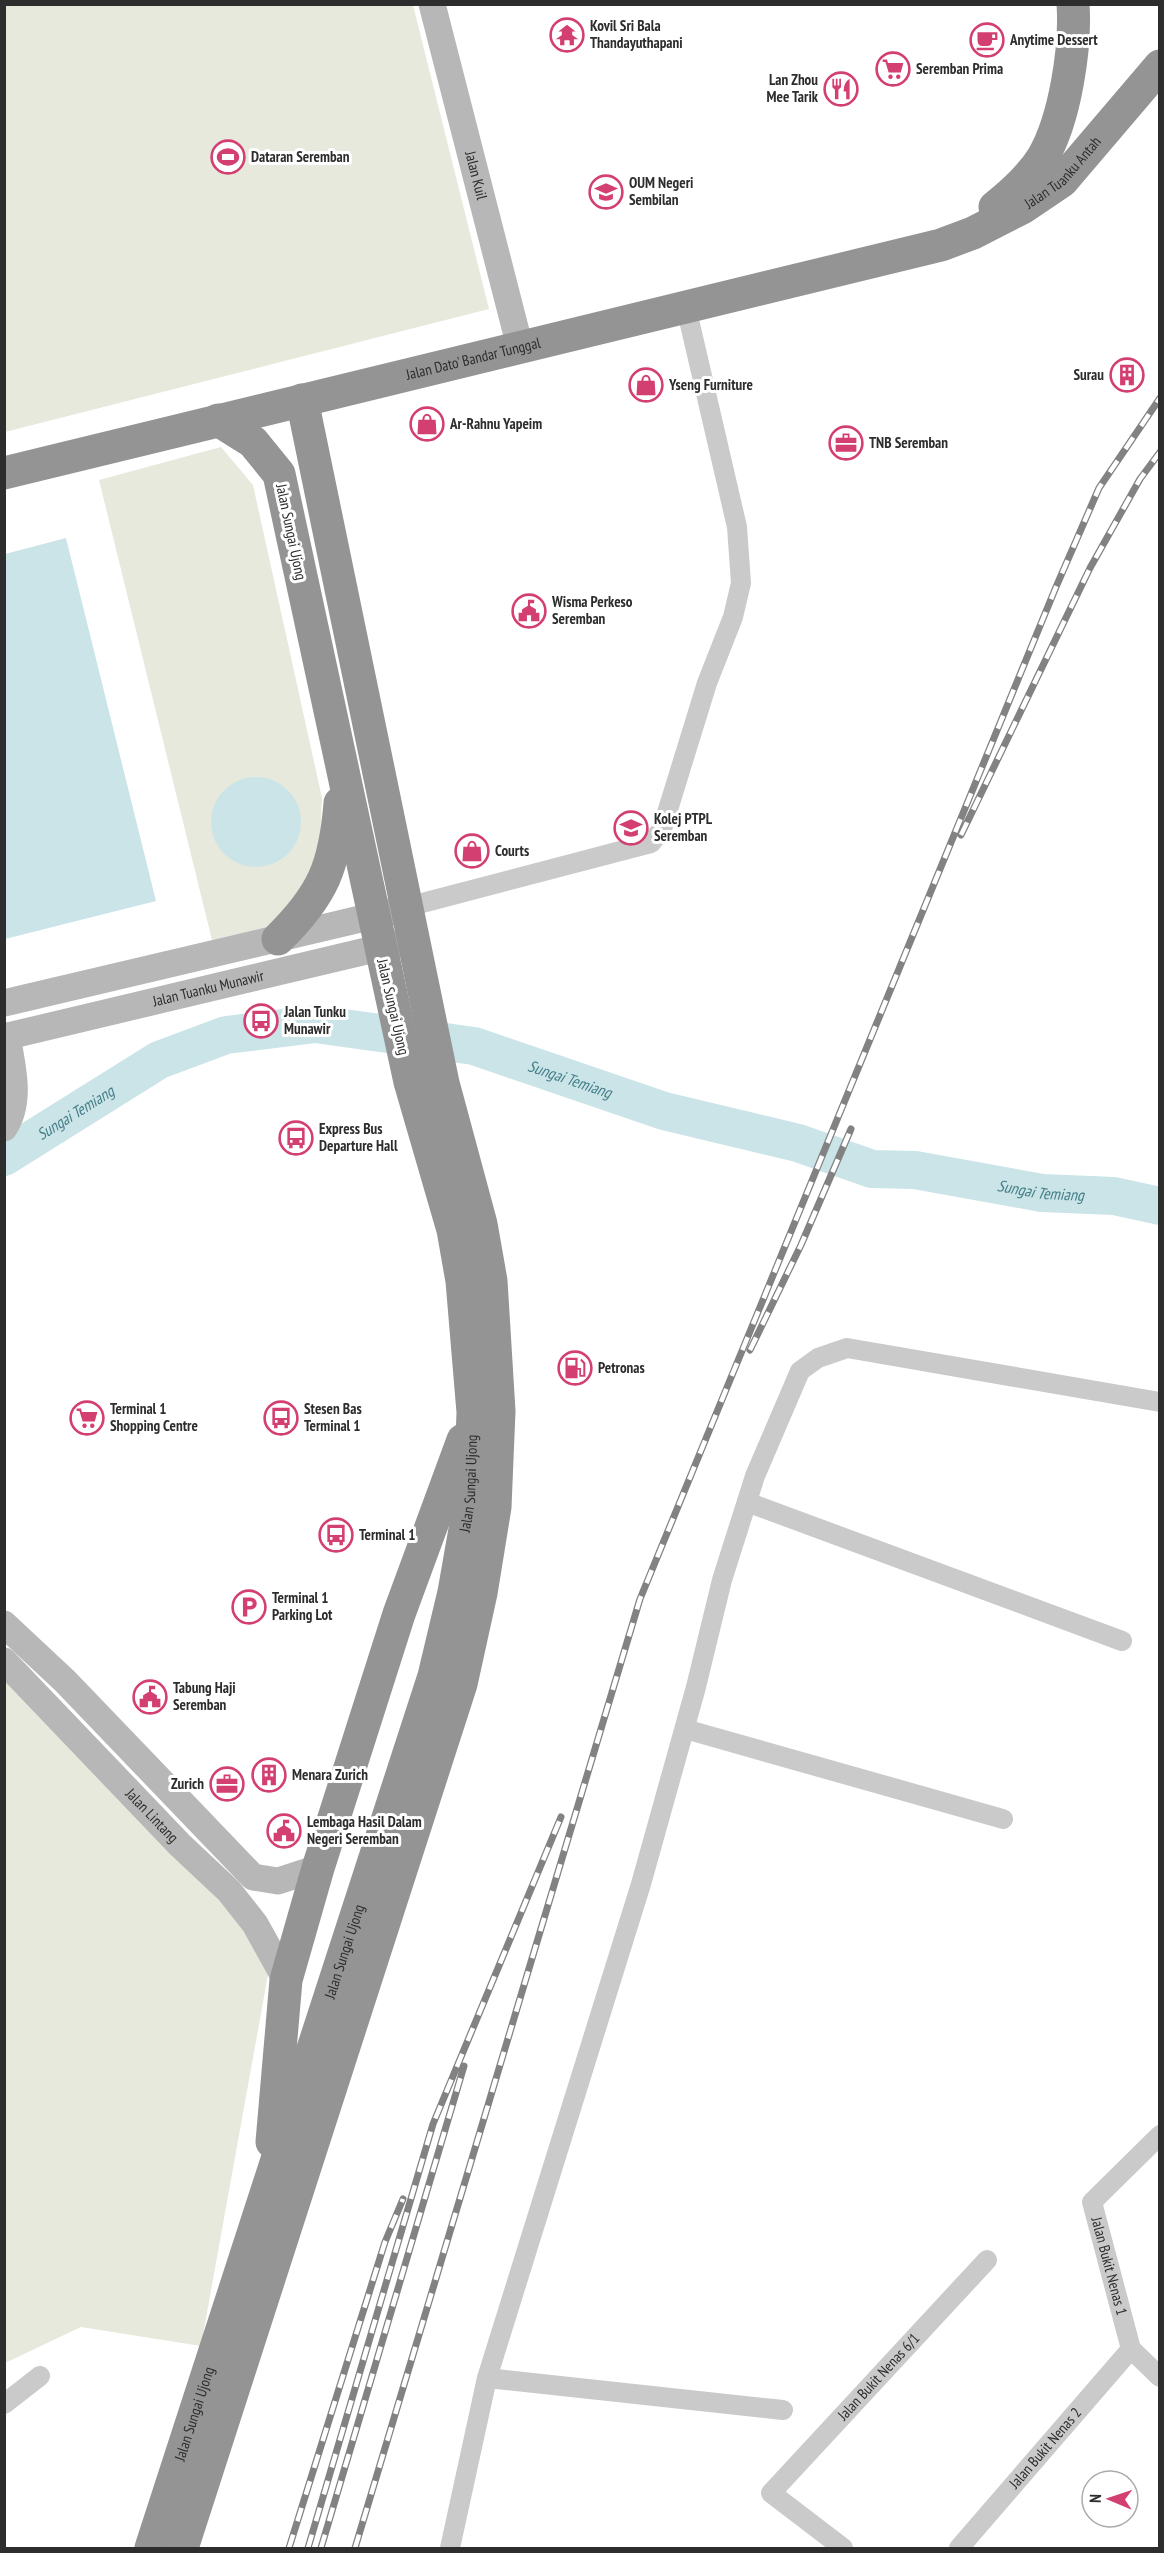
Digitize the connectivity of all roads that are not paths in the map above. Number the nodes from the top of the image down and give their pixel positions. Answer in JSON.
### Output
{"nodes":[{"id":1,"x":432,"y":4,"type":"edge"},
{"id":2,"x":1073,"y":4,"type":"edge"},
{"id":3,"x":1160,"y":66,"type":"edge"},
{"id":4,"x":941,"y":245,"type":"junction"},
{"id":5,"x":686,"y":307,"type":"junction"},
{"id":6,"x":520,"y":347,"type":"junction"},
{"id":7,"x":302,"y":400,"type":"junction"},
{"id":8,"x":218,"y":420,"type":"junction"},
{"id":9,"x":4,"y":473,"type":"edge"},
{"id":10,"x":342,"y":771,"type":"junction"},
{"id":11,"x":407,"y":908,"type":"junction"},
{"id":12,"x":372,"y":916,"type":"junction"},
{"id":13,"x":278,"y":939,"type":"junction"},
{"id":14,"x":413,"y":940,"type":"junction"},
{"id":15,"x":380,"y":948,"type":"junction"},
{"id":16,"x":4,"y":1003,"type":"edge"},
{"id":17,"x":6,"y":1036,"type":"edge"},
{"id":18,"x":4,"y":1128,"type":"edge"},
{"id":19,"x":1160,"y":1402,"type":"edge"},
{"id":20,"x":473,"y":1412,"type":"junction"},
{"id":21,"x":747,"y":1502,"type":"junction"},
{"id":22,"x":4,"y":1624,"type":"edge"},
{"id":23,"x":1122,"y":1641,"type":"dead end"},
{"id":24,"x":4,"y":1661,"type":"edge"},
{"id":25,"x":685,"y":1729,"type":"junction"},
{"id":26,"x":1003,"y":1819,"type":"dead end"},
{"id":27,"x":199,"y":1820,"type":"junction"},
{"id":28,"x":180,"y":1845,"type":"junction"},
{"id":29,"x":318,"y":1868,"type":"junction"},
{"id":30,"x":286,"y":1980,"type":"junction"},
{"id":31,"x":1160,"y":2135,"type":"edge"},
{"id":32,"x":270,"y":2189,"type":"junction"},
{"id":33,"x":987,"y":2260,"type":"dead end"},
{"id":34,"x":1131,"y":2349,"type":"junction"},
{"id":35,"x":40,"y":2376,"type":"dead end"},
{"id":36,"x":1160,"y":2377,"type":"edge"},
{"id":37,"x":487,"y":2378,"type":"junction"},
{"id":38,"x":4,"y":2404,"type":"edge"},
{"id":39,"x":783,"y":2410,"type":"dead end"},
{"id":40,"x":151,"y":2548,"type":"edge"},
{"id":41,"x":182,"y":2548,"type":"edge"},
{"id":42,"x":450,"y":2548,"type":"edge"},
{"id":43,"x":843,"y":2548,"type":"edge"},
{"id":44,"x":959,"y":2548,"type":"edge"}],
"edges":[{"from":1,"to":6,"type":"main road","name":"Jalan Kuil"},
{"from":2,"to":4,"type":"highway"},
{"from":3,"to":4,"type":"highway","name":"Jalan Tuanku Antah"},
{"from":4,"to":5,"type":"highway","name":"Jalan Dato' Bandar Tunggal"},
{"from":5,"to":6,"type":"highway","name":"Jalan Dato' Bandar Tunggal"},
{"from":5,"to":11,"type":"street"},
{"from":6,"to":7,"type":"highway","name":"Jalan Dato' Bandar Tunggal"},
{"from":7,"to":8,"type":"highway","name":"Jalan Dato' Bandar Tunggal"},
{"from":7,"to":11,"type":"highway","name":"Jalan Sungai Ujong"},
{"from":8,"to":9,"type":"highway","name":"Jalan Dato' Bandar Tunggal"},
{"from":8,"to":10,"type":"highway","name":"Jalan Sungai Ujong"},
{"from":10,"to":12,"type":"highway","name":"Jalan Sungai Ujong"},
{"from":10,"to":13,"type":"highway"},
{"from":11,"to":12,"type":"main road"},
{"from":11,"to":14,"type":"highway","name":"Jalan Sungai Ujong"},
{"from":12,"to":13,"type":"main road"},
{"from":12,"to":15,"type":"highway","name":"Jalan Sungai Ujong"},
{"from":13,"to":16,"type":"main road"},
{"from":14,"to":15,"type":"main road","name":"Jalan Tuanku Munawir"},
{"from":14,"to":41,"type":"highway","name":"Jalan Sungai Ujong"},
{"from":15,"to":17,"type":"main road","name":"Jalan Tuanku Munawir"},
{"from":15,"to":20,"type":"highway","name":"Jalan Sungai Ujong"},
{"from":17,"to":18,"type":"main road"},
{"from":19,"to":21,"type":"street"},
{"from":20,"to":29,"type":"highway"},
{"from":20,"to":32,"type":"highway","name":"Jalan Sungai Ujong"},
{"from":21,"to":23,"type":"street"},
{"from":21,"to":25,"type":"street"},
{"from":22,"to":27,"type":"main road","name":"Jalan Lintang"},
{"from":24,"to":28,"type":"main road","name":"Jalan Lintang"},
{"from":25,"to":26,"type":"street"},
{"from":25,"to":37,"type":"street"},
{"from":27,"to":28,"type":"main road"},
{"from":27,"to":29,"type":"main road","name":"Jalan Lintang"},
{"from":28,"to":30,"type":"main road","name":"Jalan Lintang"},
{"from":29,"to":30,"type":"highway"},
{"from":30,"to":32,"type":"highway"},
{"from":31,"to":34,"type":"street","name":"Jalan Bukit Nenas 1"},
{"from":32,"to":40,"type":"highway","name":"Jalan Sungai Ujong"},
{"from":33,"to":43,"type":"street","name":"Jalan Bukit Nenas 6/1"},
{"from":34,"to":36,"type":"street"},
{"from":34,"to":44,"type":"street","name":"Jalan Bukit Nenas 2"},
{"from":35,"to":38,"type":"street"},
{"from":37,"to":39,"type":"street"},
{"from":37,"to":42,"type":"street"}]}
